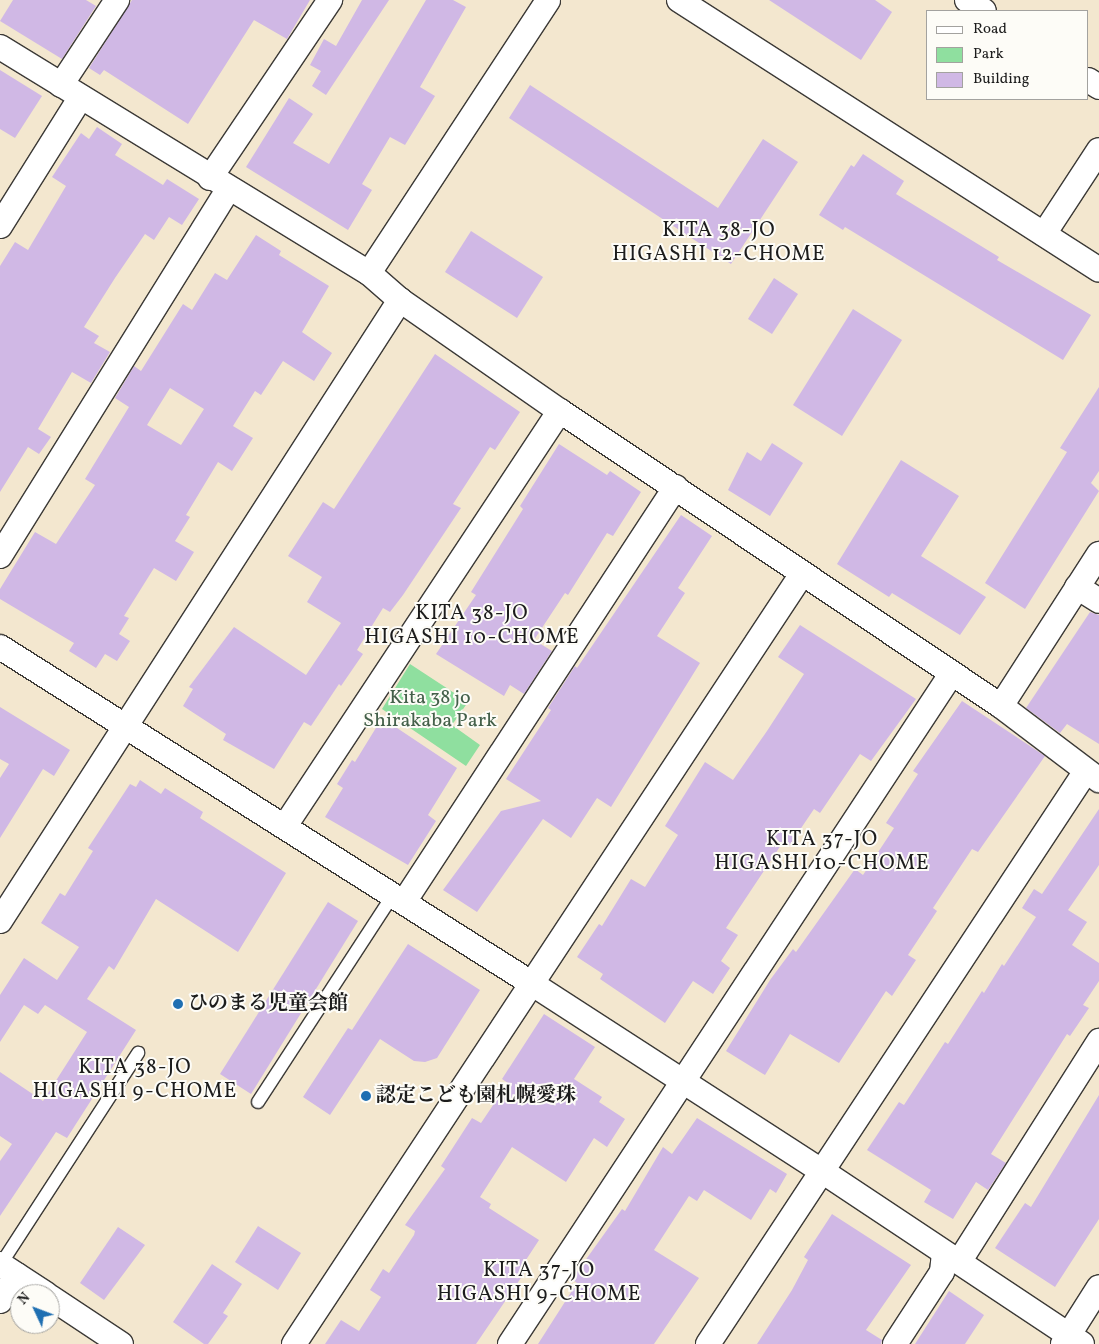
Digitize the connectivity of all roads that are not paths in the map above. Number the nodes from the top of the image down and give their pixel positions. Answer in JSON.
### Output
{"nodes":[{"id":1,"x":117,"y":0,"type":"edge"},
{"id":2,"x":330,"y":0,"type":"edge"},
{"id":3,"x":548,"y":0,"type":"edge"},
{"id":4,"x":679,"y":0,"type":"edge"},
{"id":5,"x":966,"y":0,"type":"edge"},
{"id":6,"x":982,"y":10,"type":"edge"},
{"id":7,"x":0,"y":47,"type":"edge"},
{"id":8,"x":71,"y":91,"type":"junction"},
{"id":9,"x":1099,"y":150,"type":"edge"},
{"id":10,"x":219,"y":184,"type":"junction"},
{"id":11,"x":0,"y":226,"type":"edge"},
{"id":12,"x":1044,"y":234,"type":"junction"},
{"id":13,"x":1099,"y":270,"type":"edge"},
{"id":14,"x":369,"y":273,"type":"junction"},
{"id":15,"x":400,"y":300,"type":"junction"},
{"id":16,"x":560,"y":411,"type":"junction"},
{"id":17,"x":676,"y":487,"type":"junction"},
{"id":18,"x":1099,"y":554,"type":"edge"},
{"id":19,"x":0,"y":556,"type":"edge"},
{"id":20,"x":802,"y":574,"type":"junction"},
{"id":21,"x":1078,"y":587,"type":"junction"},
{"id":22,"x":1099,"y":601,"type":"edge"},
{"id":23,"x":0,"y":647,"type":"edge"},
{"id":24,"x":952,"y":673,"type":"junction"},
{"id":25,"x":1001,"y":706,"type":"junction"},
{"id":26,"x":124,"y":724,"type":"junction"},
{"id":27,"x":1092,"y":776,"type":"edge"},
{"id":28,"x":285,"y":826,"type":"junction"},
{"id":29,"x":398,"y":898,"type":"junction"},
{"id":30,"x":3,"y":911,"type":"edge"},
{"id":31,"x":531,"y":983,"type":"junction"},
{"id":32,"x":1099,"y":1041,"type":"edge"},
{"id":33,"x":138,"y":1053,"type":"dead end"},
{"id":34,"x":683,"y":1081,"type":"junction"},
{"id":35,"x":258,"y":1102,"type":"dead end"},
{"id":36,"x":822,"y":1171,"type":"junction"},
{"id":37,"x":952,"y":1258,"type":"junction"},
{"id":38,"x":6,"y":1268,"type":"edge"},
{"id":39,"x":31,"y":1284,"type":"edge"},
{"id":40,"x":1099,"y":1287,"type":"edge"},
{"id":41,"x":0,"y":1301,"type":"edge"},
{"id":42,"x":60,"y":1304,"type":"edge"},
{"id":43,"x":1071,"y":1341,"type":"edge"},
{"id":44,"x":121,"y":1344,"type":"edge"},
{"id":45,"x":294,"y":1344,"type":"edge"},
{"id":46,"x":510,"y":1344,"type":"edge"},
{"id":47,"x":708,"y":1344,"type":"edge"},
{"id":48,"x":895,"y":1344,"type":"edge"}],
"edges":[{"from":1,"to":8,"type":"street"},
{"from":2,"to":10,"type":"street"},
{"from":3,"to":14,"type":"street"},
{"from":4,"to":12,"type":"street"},
{"from":5,"to":6,"type":"street"},
{"from":7,"to":8,"type":"street"},
{"from":8,"to":10,"type":"street"},
{"from":8,"to":11,"type":"street"},
{"from":9,"to":12,"type":"street"},
{"from":10,"to":14,"type":"street"},
{"from":10,"to":19,"type":"street"},
{"from":12,"to":13,"type":"street"},
{"from":14,"to":15,"type":"street"},
{"from":15,"to":16,"type":"street"},
{"from":15,"to":26,"type":"street"},
{"from":16,"to":17,"type":"street"},
{"from":16,"to":28,"type":"street"},
{"from":17,"to":20,"type":"street"},
{"from":17,"to":29,"type":"street"},
{"from":18,"to":21,"type":"street"},
{"from":20,"to":24,"type":"street"},
{"from":20,"to":31,"type":"street"},
{"from":21,"to":22,"type":"street"},
{"from":21,"to":25,"type":"street"},
{"from":23,"to":26,"type":"street"},
{"from":24,"to":25,"type":"street"},
{"from":24,"to":34,"type":"street"},
{"from":25,"to":27,"type":"street"},
{"from":26,"to":28,"type":"street"},
{"from":26,"to":30,"type":"street"},
{"from":27,"to":36,"type":"street"},
{"from":28,"to":29,"type":"street"},
{"from":29,"to":31,"type":"street"},
{"from":29,"to":35,"type":"lane"},
{"from":31,"to":34,"type":"street"},
{"from":31,"to":45,"type":"street"},
{"from":32,"to":37,"type":"street"},
{"from":33,"to":38,"type":"lane"},
{"from":34,"to":36,"type":"street"},
{"from":34,"to":46,"type":"street"},
{"from":36,"to":37,"type":"street"},
{"from":36,"to":47,"type":"street"},
{"from":37,"to":43,"type":"street"},
{"from":37,"to":48,"type":"street"},
{"from":38,"to":39,"type":"street"},
{"from":38,"to":41,"type":"street"},
{"from":40,"to":43,"type":"street"},
{"from":42,"to":44,"type":"street"}]}
